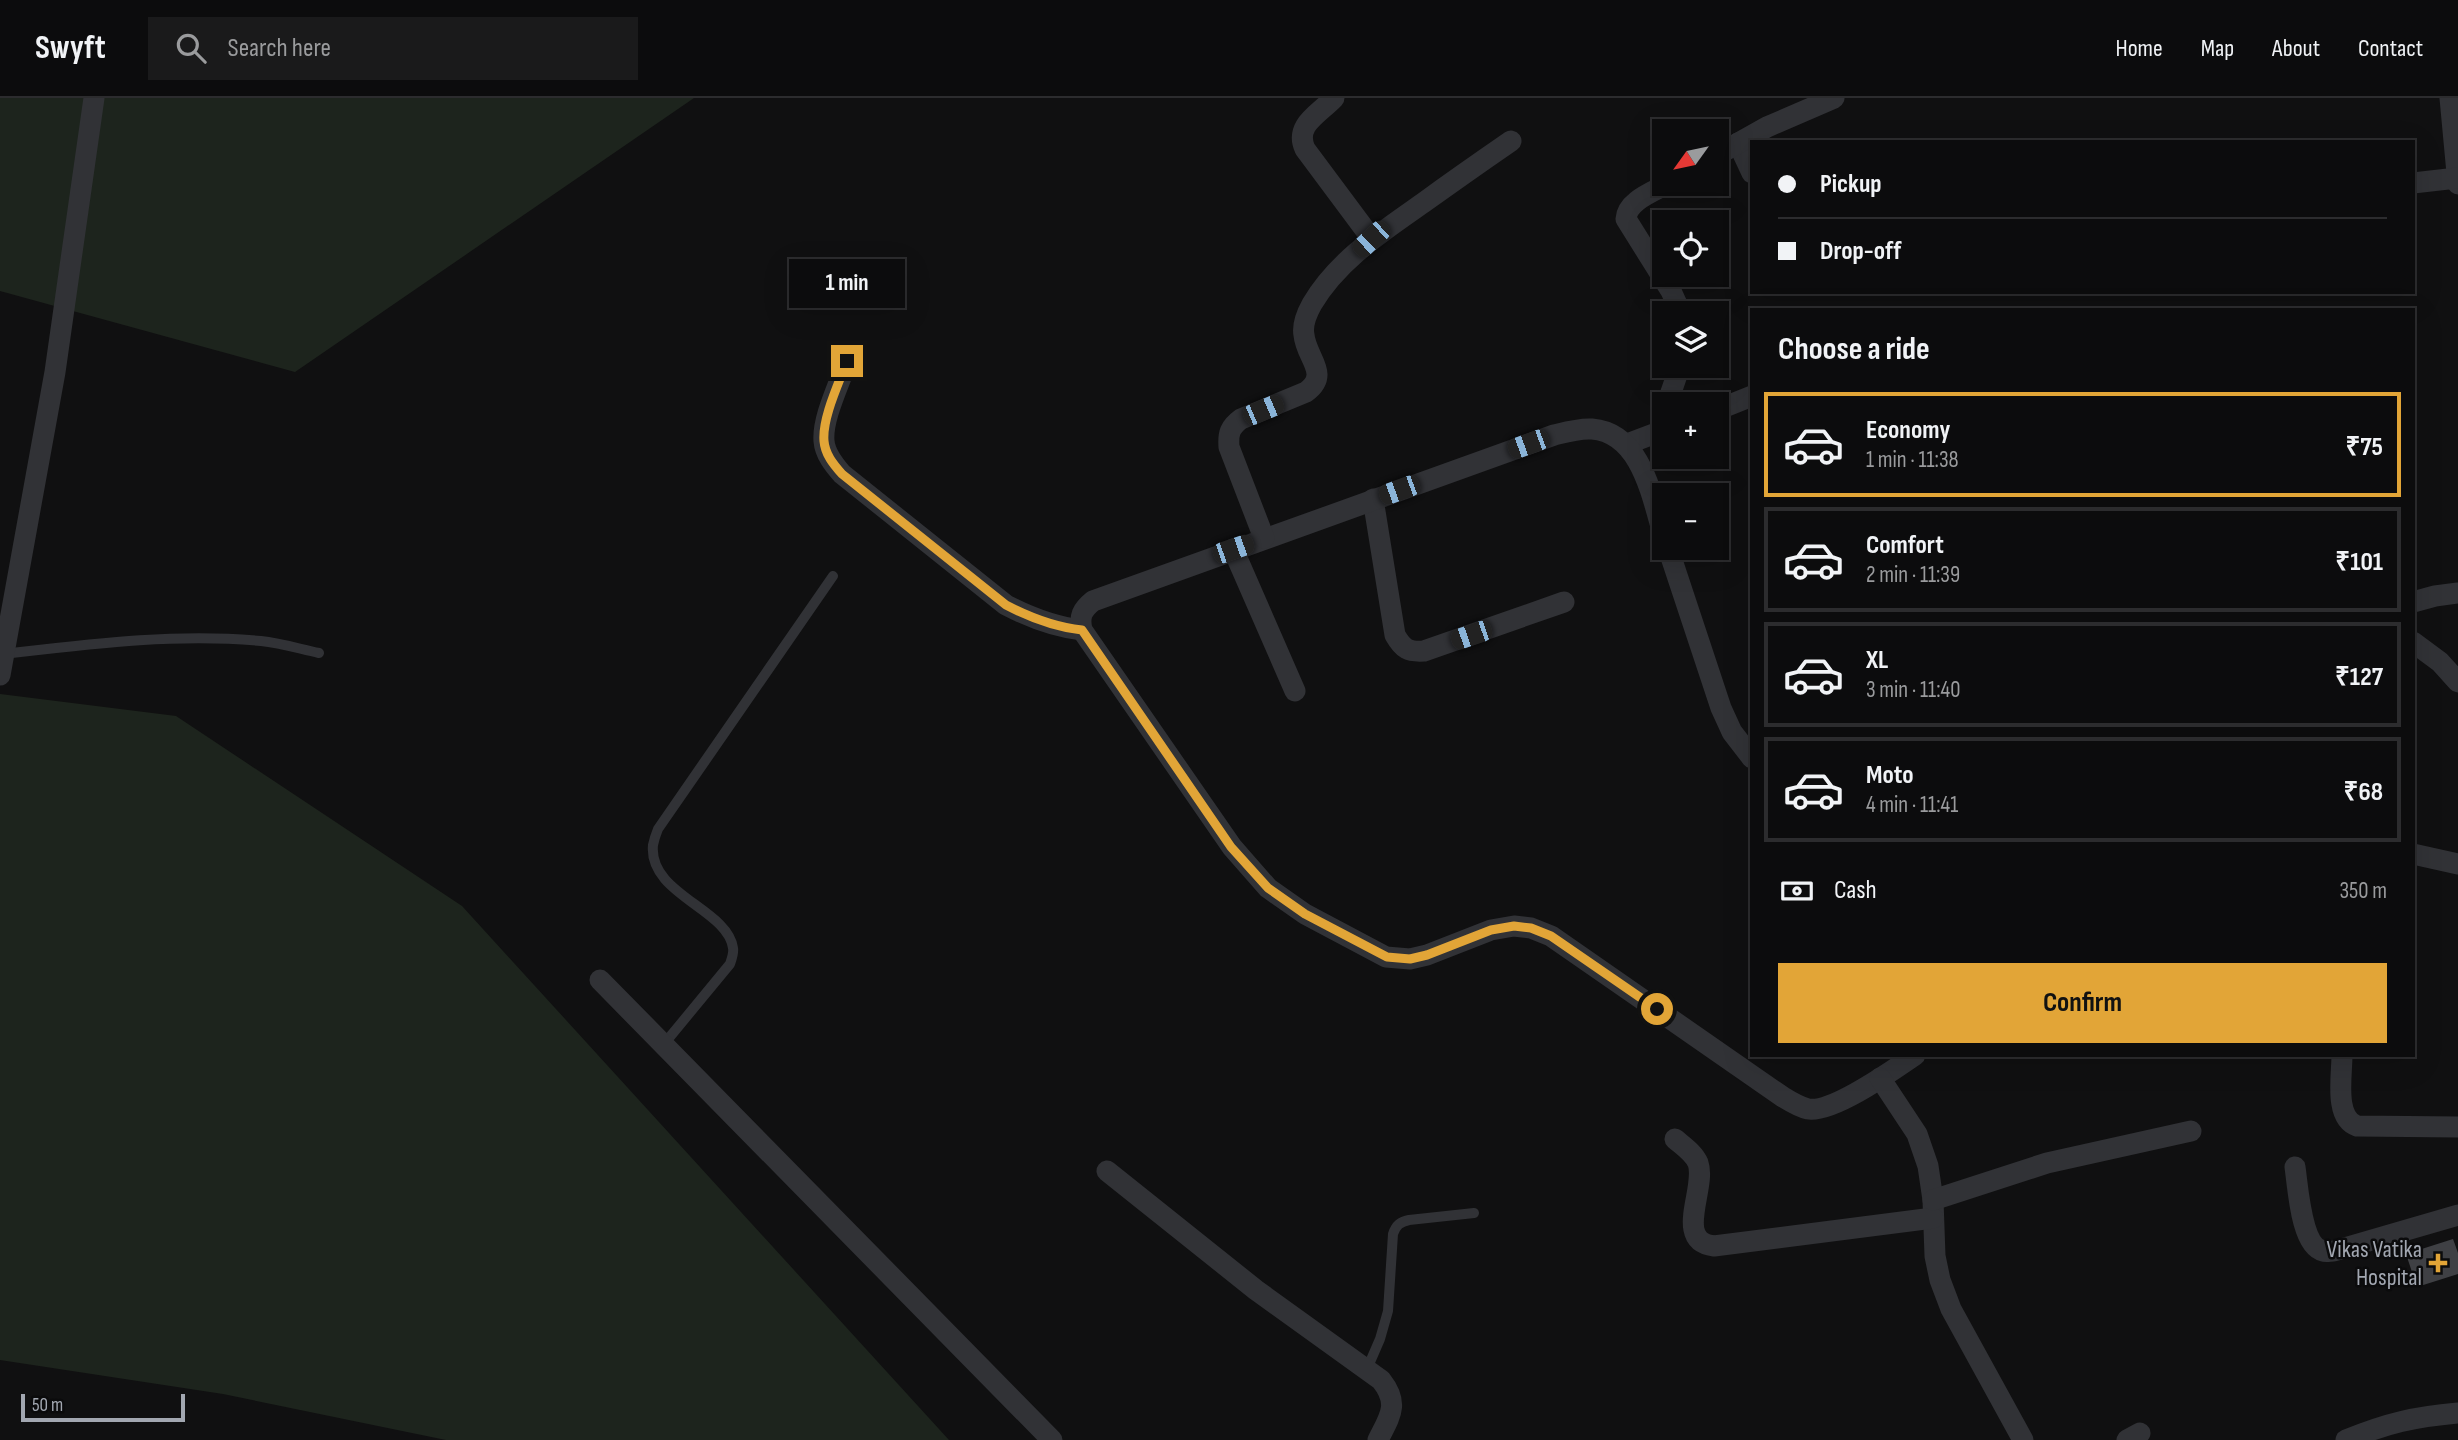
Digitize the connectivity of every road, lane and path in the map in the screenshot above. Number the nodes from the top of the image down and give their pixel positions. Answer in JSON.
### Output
{"nodes":[{"id":1,"x":94,"y":98,"type":"edge"},
{"id":2,"x":1334,"y":98,"type":"edge"},
{"id":3,"x":1786,"y":98,"type":"edge"},
{"id":4,"x":1834,"y":98,"type":"edge"},
{"id":5,"x":2450,"y":98,"type":"edge"},
{"id":6,"x":1783,"y":119,"type":"junction"},
{"id":7,"x":1511,"y":141,"type":"dead end"},
{"id":8,"x":1738,"y":143,"type":"junction"},
{"id":9,"x":1729,"y":148,"type":"edge"},
{"id":10,"x":1750,"y":169,"type":"edge"},
{"id":11,"x":2457,"y":178,"type":"edge"},
{"id":12,"x":2415,"y":183,"type":"edge"},
{"id":13,"x":2458,"y":184,"type":"edge"},
{"id":14,"x":1652,"y":193,"type":"edge"},
{"id":15,"x":1371,"y":239,"type":"junction"},
{"id":16,"x":1676,"y":301,"type":"edge"},
{"id":17,"x":847,"y":361,"type":"dead end"},
{"id":18,"x":1750,"y":397,"type":"edge"},
{"id":19,"x":1729,"y":405,"type":"edge"},
{"id":20,"x":1652,"y":435,"type":"edge"},
{"id":21,"x":1627,"y":444,"type":"junction"},
{"id":22,"x":1373,"y":499,"type":"junction"},
{"id":23,"x":1652,"y":499,"type":"edge"},
{"id":24,"x":1264,"y":538,"type":"junction"},
{"id":25,"x":1233,"y":549,"type":"junction"},
{"id":26,"x":1672,"y":560,"type":"edge"},
{"id":27,"x":833,"y":576,"type":"dead end"},
{"id":28,"x":2458,"y":593,"type":"edge"},
{"id":29,"x":1564,"y":602,"type":"dead end"},
{"id":30,"x":2415,"y":602,"type":"edge"},
{"id":31,"x":1082,"y":630,"type":"junction"},
{"id":32,"x":2415,"y":643,"type":"edge"},
{"id":33,"x":320,"y":653,"type":"dead end"},
{"id":34,"x":4,"y":654,"type":"junction"},
{"id":35,"x":0,"y":676,"type":"edge"},
{"id":36,"x":2458,"y":682,"type":"edge"},
{"id":37,"x":1295,"y":691,"type":"dead end"},
{"id":38,"x":1750,"y":755,"type":"edge"},
{"id":39,"x":2415,"y":854,"type":"edge"},
{"id":40,"x":2458,"y":864,"type":"edge"},
{"id":41,"x":600,"y":980,"type":"dead end"},
{"id":42,"x":664,"y":1044,"type":"junction"},
{"id":43,"x":1912,"y":1057,"type":"edge"},
{"id":44,"x":2342,"y":1057,"type":"edge"},
{"id":45,"x":1880,"y":1078,"type":"junction"},
{"id":46,"x":2458,"y":1127,"type":"edge"},
{"id":47,"x":2191,"y":1130,"type":"dead end"},
{"id":48,"x":1675,"y":1139,"type":"dead end"},
{"id":49,"x":2295,"y":1167,"type":"dead end"},
{"id":50,"x":1107,"y":1171,"type":"dead end"},
{"id":51,"x":1933,"y":1209,"type":"junction"},
{"id":52,"x":1474,"y":1213,"type":"dead end"},
{"id":53,"x":2458,"y":1215,"type":"edge"},
{"id":54,"x":1367,"y":1369,"type":"junction"},
{"id":55,"x":2458,"y":1413,"type":"edge"},
{"id":56,"x":1052,"y":1440,"type":"edge"},
{"id":57,"x":1378,"y":1440,"type":"edge"},
{"id":58,"x":2023,"y":1440,"type":"edge"},
{"id":59,"x":2346,"y":1440,"type":"edge"}],
"edges":[{"from":1,"to":34,"type":"street"},
{"from":2,"to":15,"type":"street"},
{"from":3,"to":6,"type":"street"},
{"from":4,"to":6,"type":"street"},
{"from":5,"to":11,"type":"street"},
{"from":6,"to":8,"type":"street"},
{"from":7,"to":15,"type":"street"},
{"from":8,"to":9,"type":"street"},
{"from":8,"to":10,"type":"street"},
{"from":11,"to":12,"type":"street"},
{"from":11,"to":13,"type":"street"},
{"from":14,"to":16,"type":"street"},
{"from":15,"to":24,"type":"street"},
{"from":17,"to":31,"type":"street"},
{"from":18,"to":19,"type":"street"},
{"from":20,"to":21,"type":"street"},
{"from":21,"to":22,"type":"street"},
{"from":21,"to":23,"type":"street"},
{"from":22,"to":24,"type":"street"},
{"from":22,"to":29,"type":"street"},
{"from":24,"to":25,"type":"street"},
{"from":25,"to":31,"type":"street"},
{"from":25,"to":37,"type":"street"},
{"from":26,"to":38,"type":"street"},
{"from":27,"to":42,"type":"lane"},
{"from":28,"to":30,"type":"street"},
{"from":31,"to":45,"type":"street"},
{"from":32,"to":36,"type":"street"},
{"from":33,"to":34,"type":"lane"},
{"from":34,"to":35,"type":"street"},
{"from":39,"to":40,"type":"street"},
{"from":41,"to":42,"type":"street"},
{"from":42,"to":56,"type":"street"},
{"from":43,"to":45,"type":"street"},
{"from":44,"to":46,"type":"street"},
{"from":45,"to":51,"type":"street"},
{"from":47,"to":51,"type":"street"},
{"from":48,"to":51,"type":"street"},
{"from":49,"to":53,"type":"street"},
{"from":50,"to":54,"type":"street"},
{"from":51,"to":58,"type":"street"},
{"from":52,"to":54,"type":"lane"},
{"from":54,"to":57,"type":"street"},
{"from":55,"to":59,"type":"street"}]}
